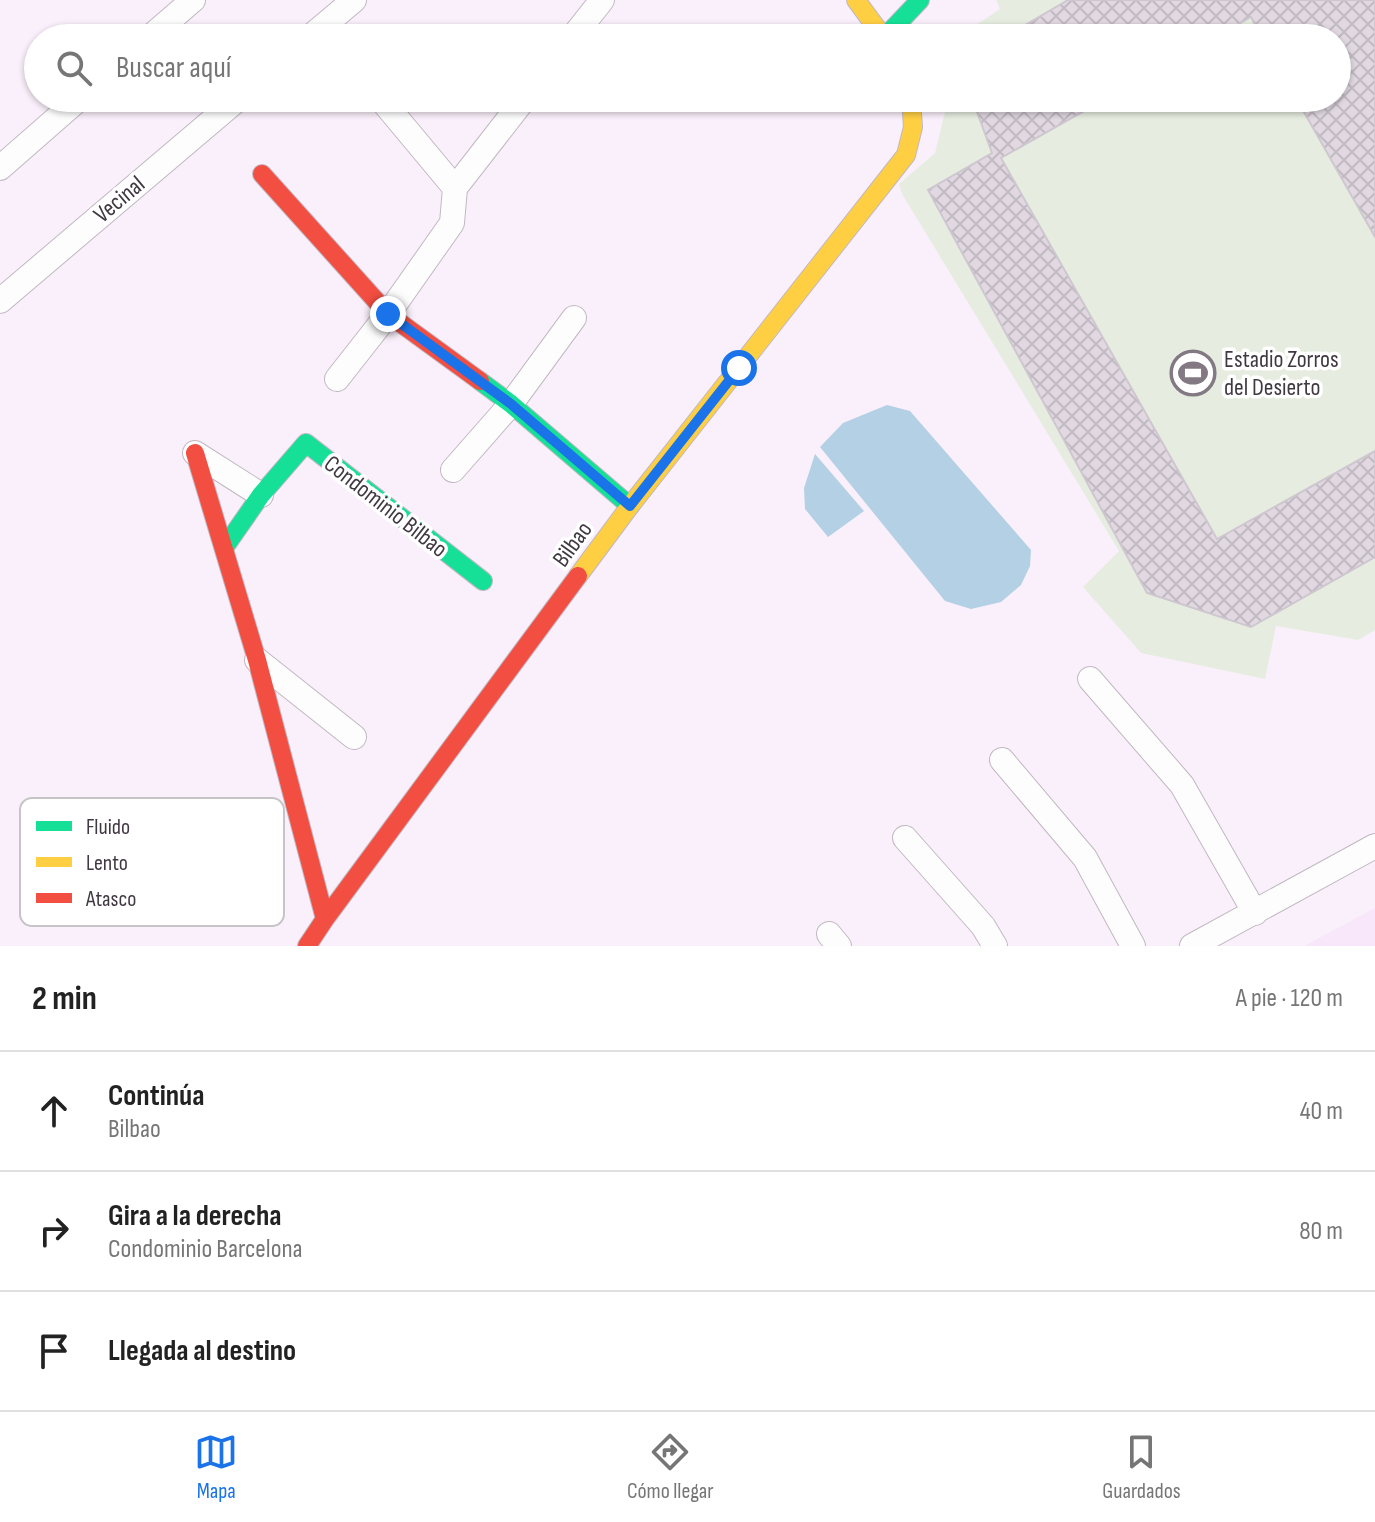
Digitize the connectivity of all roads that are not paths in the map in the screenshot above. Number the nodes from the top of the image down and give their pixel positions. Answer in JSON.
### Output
{"nodes":[{"id":1,"x":193,"y":0,"type":"edge"},
{"id":2,"x":354,"y":0,"type":"edge"},
{"id":3,"x":602,"y":0,"type":"edge"},
{"id":4,"x":856,"y":0,"type":"edge"},
{"id":5,"x":920,"y":0,"type":"edge"},
{"id":6,"x":165,"y":24,"type":"edge"},
{"id":7,"x":326,"y":24,"type":"edge"},
{"id":8,"x":583,"y":24,"type":"edge"},
{"id":9,"x":874,"y":24,"type":"edge"},
{"id":10,"x":897,"y":24,"type":"edge"},
{"id":11,"x":64,"y":112,"type":"edge"},
{"id":12,"x":223,"y":112,"type":"edge"},
{"id":13,"x":392,"y":112,"type":"edge"},
{"id":14,"x":514,"y":112,"type":"edge"},
{"id":15,"x":914,"y":112,"type":"edge"},
{"id":16,"x":0,"y":168,"type":"edge"},
{"id":17,"x":262,"y":174,"type":"dead end"},
{"id":18,"x":455,"y":188,"type":"junction"},
{"id":19,"x":0,"y":301,"type":"edge"},
{"id":20,"x":388,"y":314,"type":"junction"},
{"id":21,"x":574,"y":318,"type":"dead end"},
{"id":22,"x":337,"y":379,"type":"dead end"},
{"id":23,"x":511,"y":404,"type":"junction"},
{"id":24,"x":195,"y":453,"type":"joint"},
{"id":25,"x":453,"y":470,"type":"dead end"},
{"id":26,"x":261,"y":495,"type":"junction"},
{"id":27,"x":630,"y":506,"type":"junction"},
{"id":28,"x":224,"y":548,"type":"junction"},
{"id":29,"x":483,"y":581,"type":"dead end"},
{"id":30,"x":257,"y":660,"type":"junction"},
{"id":31,"x":1090,"y":679,"type":"dead end"},
{"id":32,"x":354,"y":737,"type":"dead end"},
{"id":33,"x":1002,"y":760,"type":"dead end"},
{"id":34,"x":905,"y":838,"type":"dead end"},
{"id":35,"x":1375,"y":846,"type":"edge"},
{"id":36,"x":1255,"y":913,"type":"junction"},
{"id":37,"x":325,"y":919,"type":"junction"},
{"id":38,"x":307,"y":946,"type":"edge"},
{"id":39,"x":995,"y":946,"type":"edge"},
{"id":40,"x":1133,"y":946,"type":"edge"},
{"id":41,"x":1192,"y":946,"type":"edge"}],
"edges":[{"from":1,"to":6,"type":"street"},
{"from":2,"to":7,"type":"street"},
{"from":3,"to":8,"type":"street"},
{"from":4,"to":9,"type":"street"},
{"from":5,"to":10,"type":"street"},
{"from":11,"to":16,"type":"street"},
{"from":12,"to":19,"type":"street","name":"Vecinal"},
{"from":13,"to":18,"type":"street"},
{"from":14,"to":18,"type":"street"},
{"from":15,"to":27,"type":"street","name":"Bilbao"},
{"from":17,"to":20,"type":"street"},
{"from":18,"to":20,"type":"street"},
{"from":20,"to":22,"type":"street"},
{"from":20,"to":23,"type":"street"},
{"from":21,"to":23,"type":"street"},
{"from":23,"to":25,"type":"street"},
{"from":23,"to":27,"type":"street"},
{"from":24,"to":26,"type":"street"},
{"from":24,"to":28,"type":"street"},
{"from":26,"to":28,"type":"street","name":"Condominio Bilbao"},
{"from":26,"to":29,"type":"street","name":"Condominio Bilbao"},
{"from":27,"to":37,"type":"street","name":"Bilbao"},
{"from":28,"to":30,"type":"street"},
{"from":30,"to":32,"type":"street"},
{"from":30,"to":37,"type":"street"},
{"from":31,"to":36,"type":"street"},
{"from":33,"to":40,"type":"street"},
{"from":34,"to":39,"type":"street"},
{"from":35,"to":36,"type":"street"},
{"from":36,"to":41,"type":"street"},
{"from":37,"to":38,"type":"street","name":"Bilbao"}]}
